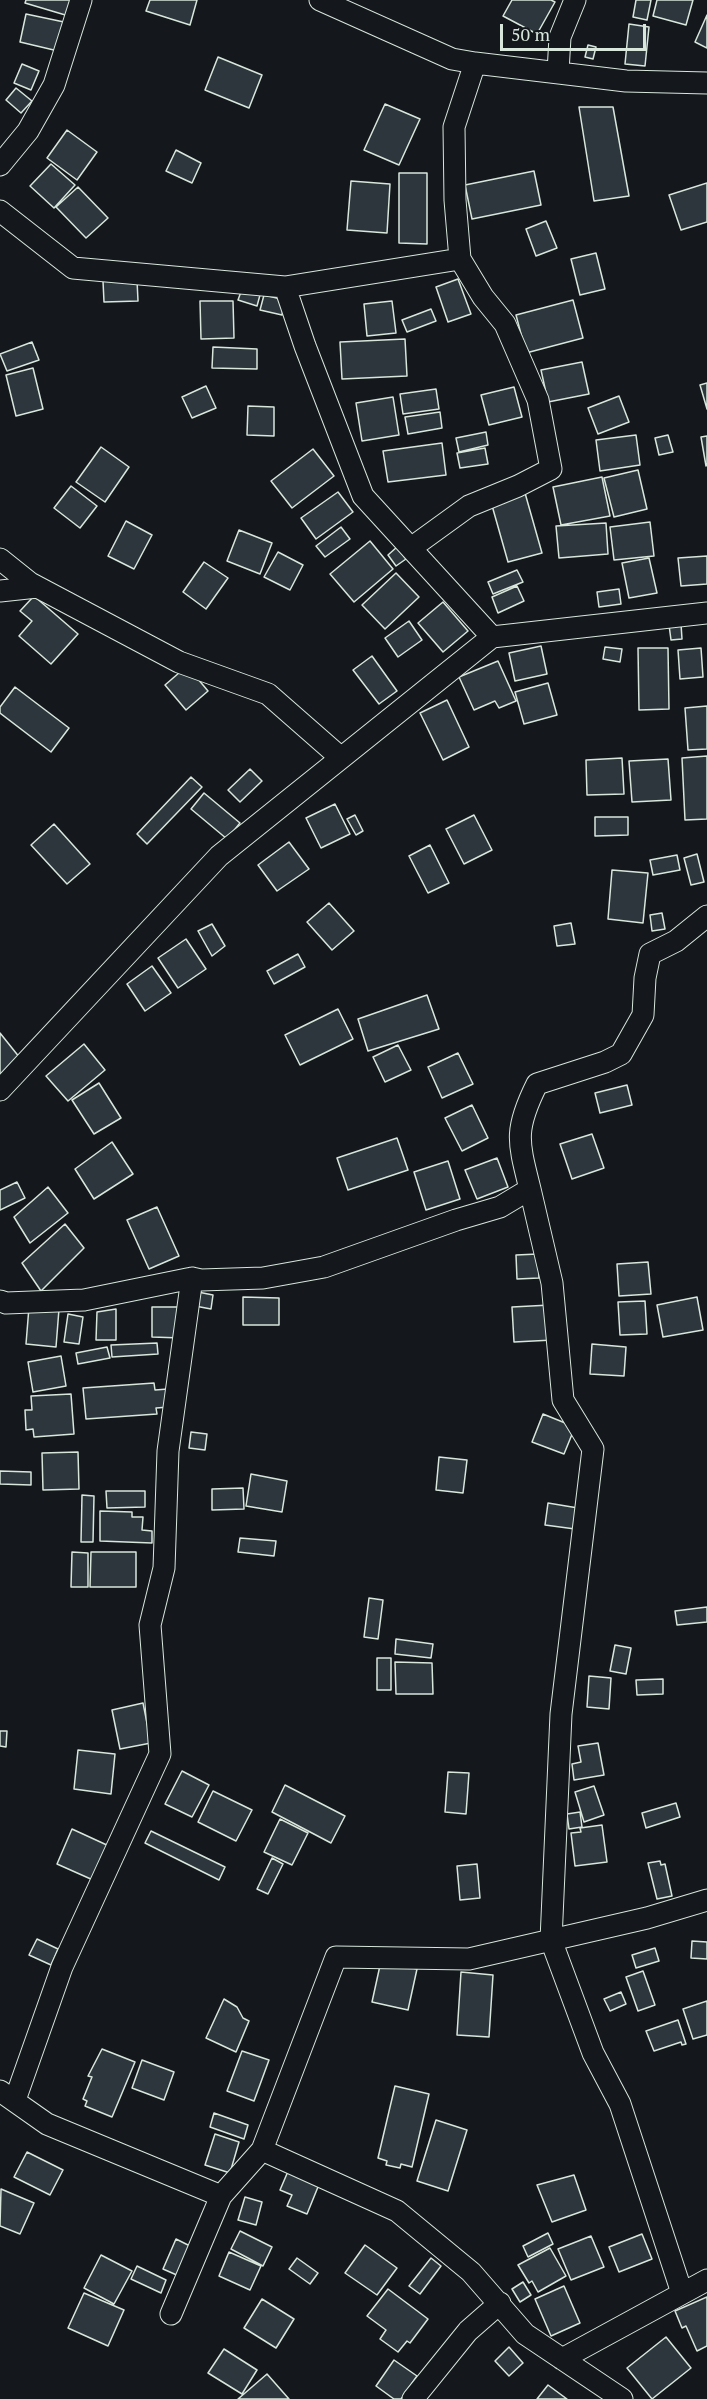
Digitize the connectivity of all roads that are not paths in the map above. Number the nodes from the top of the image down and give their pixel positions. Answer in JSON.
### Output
{"nodes":[{"id":1,"x":81,"y":0,"type":"edge"},
{"id":2,"x":320,"y":0,"type":"edge"},
{"id":3,"x":574,"y":0,"type":"edge"},
{"id":4,"x":475,"y":63,"type":"junction"},
{"id":5,"x":558,"y":72,"type":"junction"},
{"id":6,"x":707,"y":83,"type":"edge"},
{"id":7,"x":0,"y":165,"type":"edge"},
{"id":8,"x":0,"y":212,"type":"edge"},
{"id":9,"x":460,"y":259,"type":"junction"},
{"id":10,"x":285,"y":288,"type":"junction"},
{"id":11,"x":411,"y":548,"type":"junction"},
{"id":12,"x":0,"y":559,"type":"edge"},
{"id":13,"x":37,"y":587,"type":"junction"},
{"id":14,"x":0,"y":591,"type":"edge"},
{"id":15,"x":707,"y":613,"type":"edge"},
{"id":16,"x":492,"y":637,"type":"junction"},
{"id":17,"x":342,"y":758,"type":"junction"},
{"id":18,"x":707,"y":916,"type":"edge"},
{"id":19,"x":0,"y":1090,"type":"edge"},
{"id":20,"x":530,"y":1189,"type":"junction"},
{"id":21,"x":192,"y":1278,"type":"junction"},
{"id":22,"x":2,"y":1303,"type":"edge"},
{"id":23,"x":707,"y":1900,"type":"edge"},
{"id":24,"x":551,"y":1940,"type":"junction"},
{"id":25,"x":8,"y":2095,"type":"edge"},
{"id":26,"x":262,"y":2150,"type":"junction"},
{"id":27,"x":221,"y":2196,"type":"junction"},
{"id":28,"x":707,"y":2280,"type":"edge"},
{"id":29,"x":682,"y":2294,"type":"junction"},
{"id":30,"x":500,"y":2303,"type":"junction"},
{"id":31,"x":171,"y":2314,"type":"dead end"},
{"id":32,"x":562,"y":2359,"type":"junction"},
{"id":33,"x":413,"y":2399,"type":"edge"},
{"id":34,"x":622,"y":2399,"type":"edge"}],
"edges":[{"from":1,"to":7,"type":"street"},
{"from":2,"to":4,"type":"street"},
{"from":3,"to":5,"type":"street"},
{"from":4,"to":5,"type":"street"},
{"from":4,"to":9,"type":"street"},
{"from":5,"to":6,"type":"street"},
{"from":8,"to":10,"type":"street"},
{"from":9,"to":10,"type":"street"},
{"from":9,"to":11,"type":"street"},
{"from":10,"to":11,"type":"street"},
{"from":11,"to":16,"type":"street"},
{"from":12,"to":13,"type":"street"},
{"from":13,"to":14,"type":"street"},
{"from":13,"to":17,"type":"street"},
{"from":15,"to":16,"type":"street"},
{"from":16,"to":17,"type":"street"},
{"from":17,"to":19,"type":"street"},
{"from":18,"to":20,"type":"street"},
{"from":20,"to":21,"type":"street"},
{"from":20,"to":24,"type":"street"},
{"from":21,"to":22,"type":"street"},
{"from":21,"to":25,"type":"street"},
{"from":23,"to":24,"type":"street"},
{"from":24,"to":26,"type":"street"},
{"from":24,"to":29,"type":"street"},
{"from":25,"to":27,"type":"street"},
{"from":26,"to":27,"type":"street"},
{"from":26,"to":30,"type":"street"},
{"from":27,"to":31,"type":"street"},
{"from":28,"to":29,"type":"street"},
{"from":29,"to":32,"type":"street"},
{"from":30,"to":32,"type":"street"},
{"from":30,"to":33,"type":"street"},
{"from":32,"to":34,"type":"street"}]}
